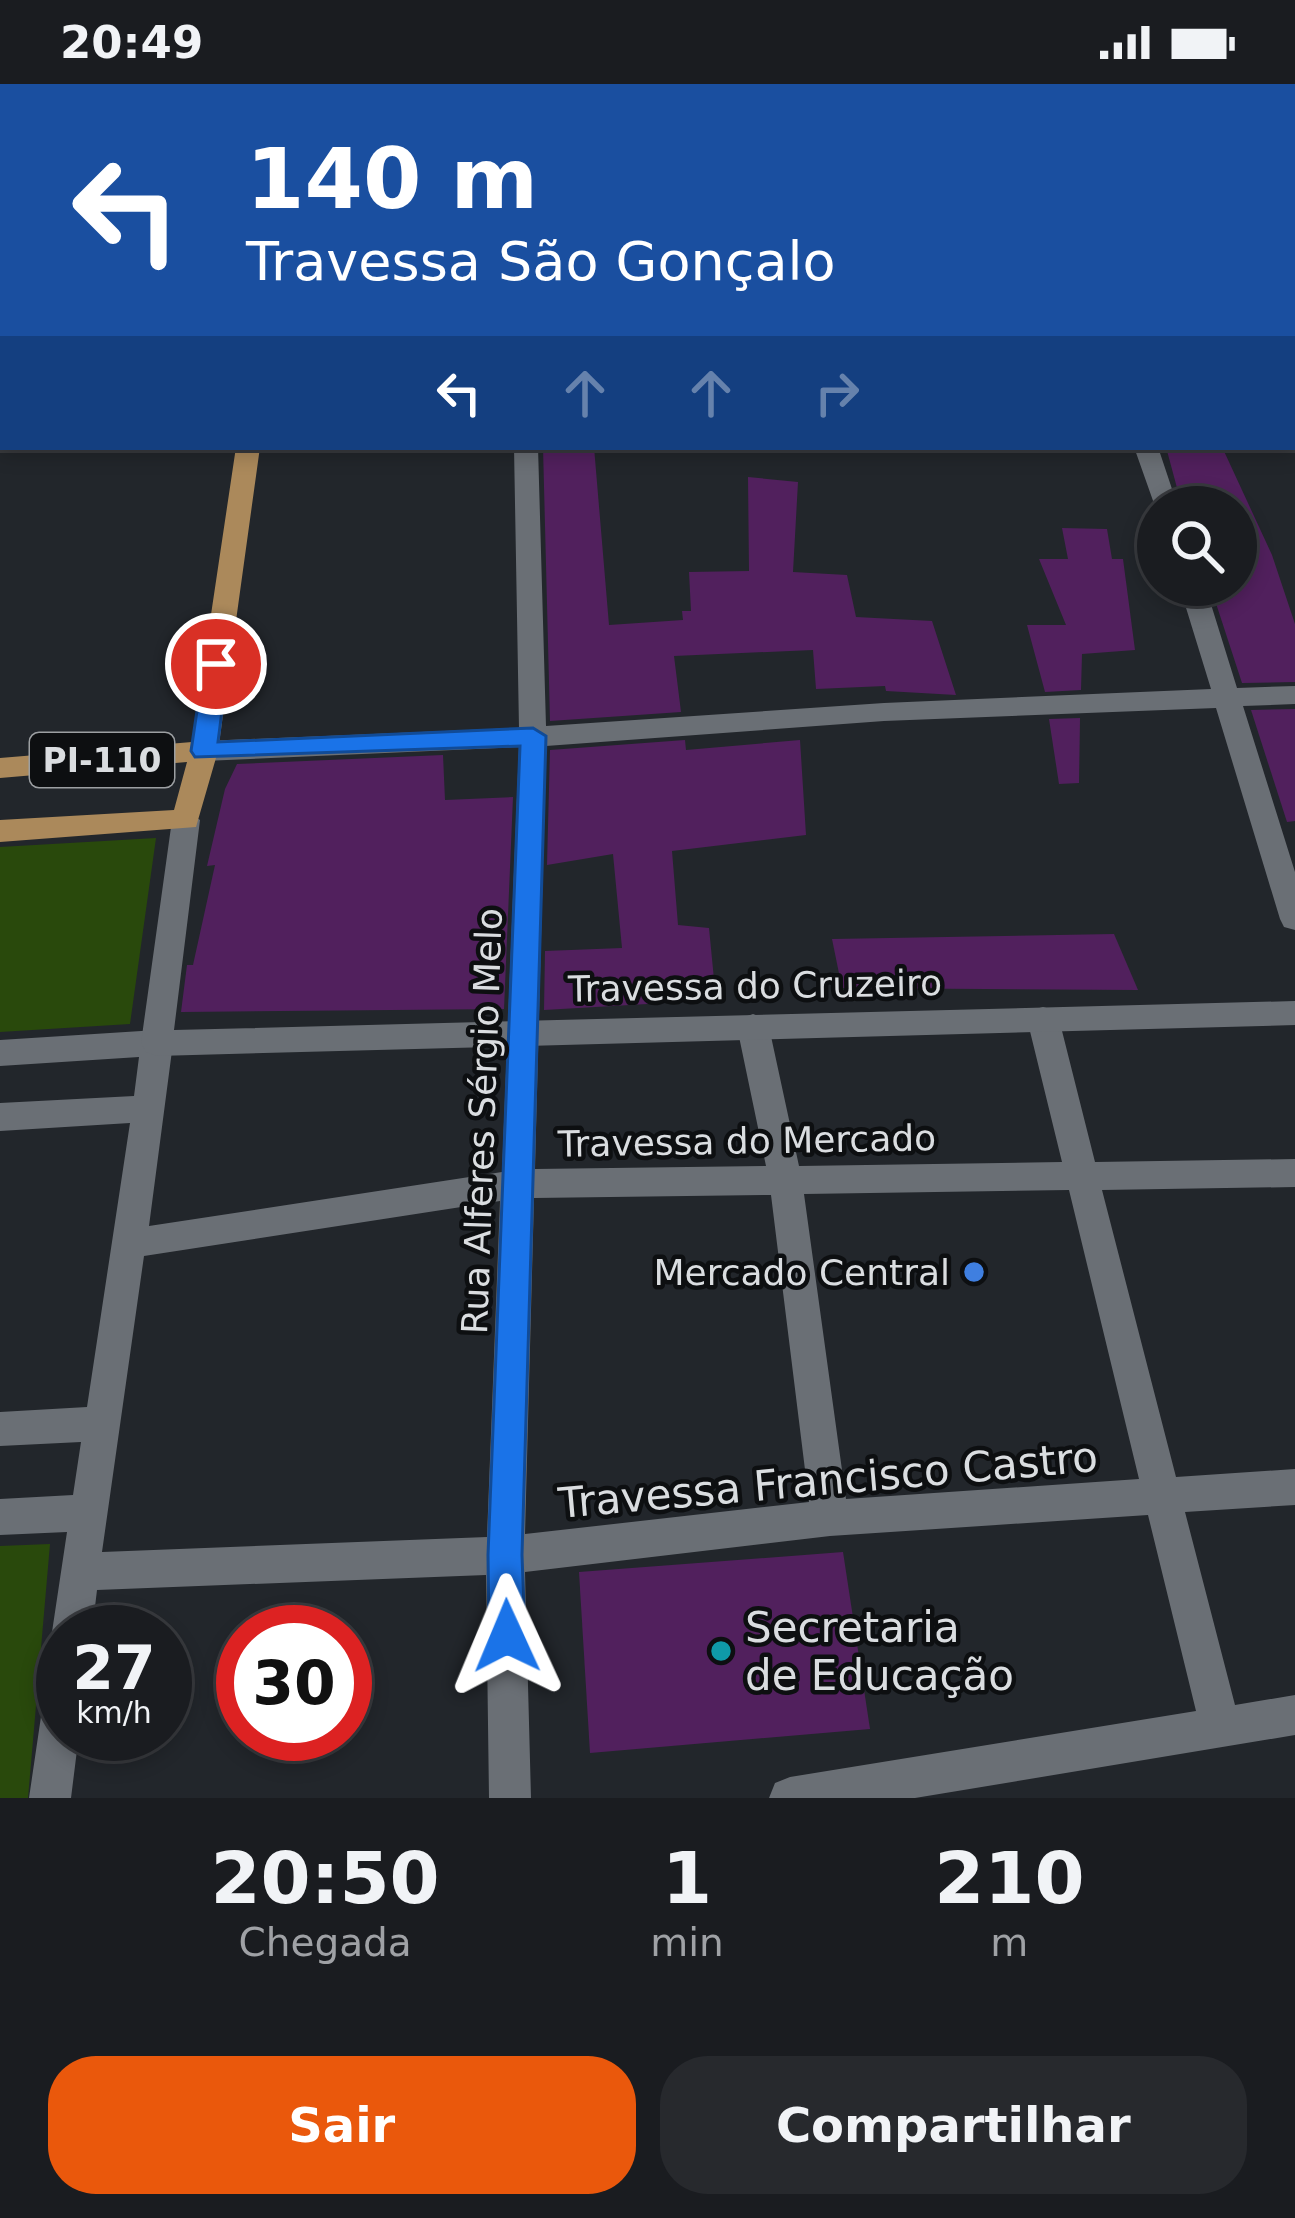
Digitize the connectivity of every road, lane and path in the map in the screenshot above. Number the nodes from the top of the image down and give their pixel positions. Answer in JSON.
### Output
{"nodes":[{"id":1,"x":248,"y":450,"type":"edge"},
{"id":2,"x":526,"y":450,"type":"edge"},
{"id":3,"x":1147,"y":450,"type":"edge"},
{"id":4,"x":1159,"y":486,"type":"edge"},
{"id":5,"x":1199,"y":606,"type":"edge"},
{"id":6,"x":1295,"y":695,"type":"edge"},
{"id":7,"x":1230,"y":699,"type":"junction"},
{"id":8,"x":533,"y":736,"type":"junction"},
{"id":9,"x":204,"y":751,"type":"junction"},
{"id":10,"x":0,"y":768,"type":"edge"},
{"id":11,"x":186,"y":820,"type":"junction"},
{"id":12,"x":0,"y":831,"type":"edge"},
{"id":13,"x":1295,"y":920,"type":"edge"},
{"id":14,"x":1295,"y":1012,"type":"edge"},
{"id":15,"x":1043,"y":1019,"type":"junction"},
{"id":16,"x":753,"y":1027,"type":"junction"},
{"id":17,"x":525,"y":1030,"type":"junction"},
{"id":18,"x":158,"y":1042,"type":"junction"},
{"id":19,"x":0,"y":1053,"type":"edge"},
{"id":20,"x":149,"y":1109,"type":"junction"},
{"id":21,"x":0,"y":1118,"type":"edge"},
{"id":22,"x":1295,"y":1173,"type":"edge"},
{"id":23,"x":1080,"y":1175,"type":"junction"},
{"id":24,"x":785,"y":1178,"type":"junction"},
{"id":25,"x":520,"y":1184,"type":"junction"},
{"id":26,"x":133,"y":1243,"type":"junction"},
{"id":27,"x":99,"y":1424,"type":"junction"},
{"id":28,"x":0,"y":1430,"type":"edge"},
{"id":29,"x":1295,"y":1487,"type":"edge"},
{"id":30,"x":1161,"y":1495,"type":"junction"},
{"id":31,"x":88,"y":1513,"type":"junction"},
{"id":32,"x":0,"y":1517,"type":"edge"},
{"id":33,"x":830,"y":1518,"type":"junction"},
{"id":34,"x":505,"y":1555,"type":"junction"},
{"id":35,"x":80,"y":1572,"type":"junction"},
{"id":36,"x":76,"y":1605,"type":"edge"},
{"id":37,"x":1295,"y":1715,"type":"edge"},
{"id":38,"x":1220,"y":1727,"type":"junction"},
{"id":39,"x":55,"y":1761,"type":"edge"},
{"id":40,"x":50,"y":1798,"type":"edge"},
{"id":41,"x":511,"y":1798,"type":"edge"},
{"id":42,"x":790,"y":1798,"type":"edge"}],
"edges":[{"from":1,"to":9,"type":"main road"},
{"from":2,"to":8,"type":"street","name":"Rua Alferes Sérgio Melo"},
{"from":3,"to":4,"type":"street"},
{"from":5,"to":7,"type":"street"},
{"from":6,"to":7,"type":"street"},
{"from":7,"to":8,"type":"street"},
{"from":7,"to":13,"type":"street"},
{"from":8,"to":9,"type":"street"},
{"from":8,"to":17,"type":"street","name":"Rua Alferes Sérgio Melo"},
{"from":9,"to":10,"type":"main road","number":"PI-110"},
{"from":9,"to":11,"type":"main road"},
{"from":11,"to":12,"type":"main road","number":"PI-110"},
{"from":11,"to":18,"type":"street"},
{"from":14,"to":15,"type":"street","name":"Travessa do Cruzeiro"},
{"from":15,"to":16,"type":"street","name":"Travessa do Cruzeiro"},
{"from":15,"to":23,"type":"street"},
{"from":16,"to":17,"type":"street","name":"Travessa do Cruzeiro"},
{"from":16,"to":24,"type":"street"},
{"from":17,"to":18,"type":"street","name":"Travessa do Cruzeiro"},
{"from":17,"to":25,"type":"street","name":"Rua Alferes Sérgio Melo"},
{"from":18,"to":19,"type":"street","name":"Travessa do Cruzeiro"},
{"from":18,"to":20,"type":"street"},
{"from":20,"to":21,"type":"street"},
{"from":20,"to":26,"type":"street"},
{"from":22,"to":23,"type":"street","name":"Travessa do Mercado"},
{"from":23,"to":24,"type":"street","name":"Travessa do Mercado"},
{"from":23,"to":30,"type":"street"},
{"from":24,"to":25,"type":"street","name":"Travessa do Mercado"},
{"from":24,"to":33,"type":"street"},
{"from":25,"to":26,"type":"street","name":"Travessa do Mercado"},
{"from":25,"to":34,"type":"street","name":"Rua Alferes Sérgio Melo"},
{"from":26,"to":27,"type":"street"},
{"from":27,"to":28,"type":"street"},
{"from":27,"to":31,"type":"street"},
{"from":29,"to":30,"type":"street","name":"Travessa Francisco Castro"},
{"from":30,"to":33,"type":"street","name":"Travessa Francisco Castro"},
{"from":30,"to":38,"type":"street"},
{"from":31,"to":32,"type":"street"},
{"from":31,"to":35,"type":"street"},
{"from":33,"to":34,"type":"street","name":"Travessa Francisco Castro"},
{"from":34,"to":35,"type":"street","name":"Travessa Francisco Castro"},
{"from":34,"to":41,"type":"street","name":"Rua Alferes Sérgio Melo"},
{"from":35,"to":36,"type":"street"},
{"from":37,"to":38,"type":"street"},
{"from":38,"to":42,"type":"street"},
{"from":39,"to":40,"type":"street"}]}
